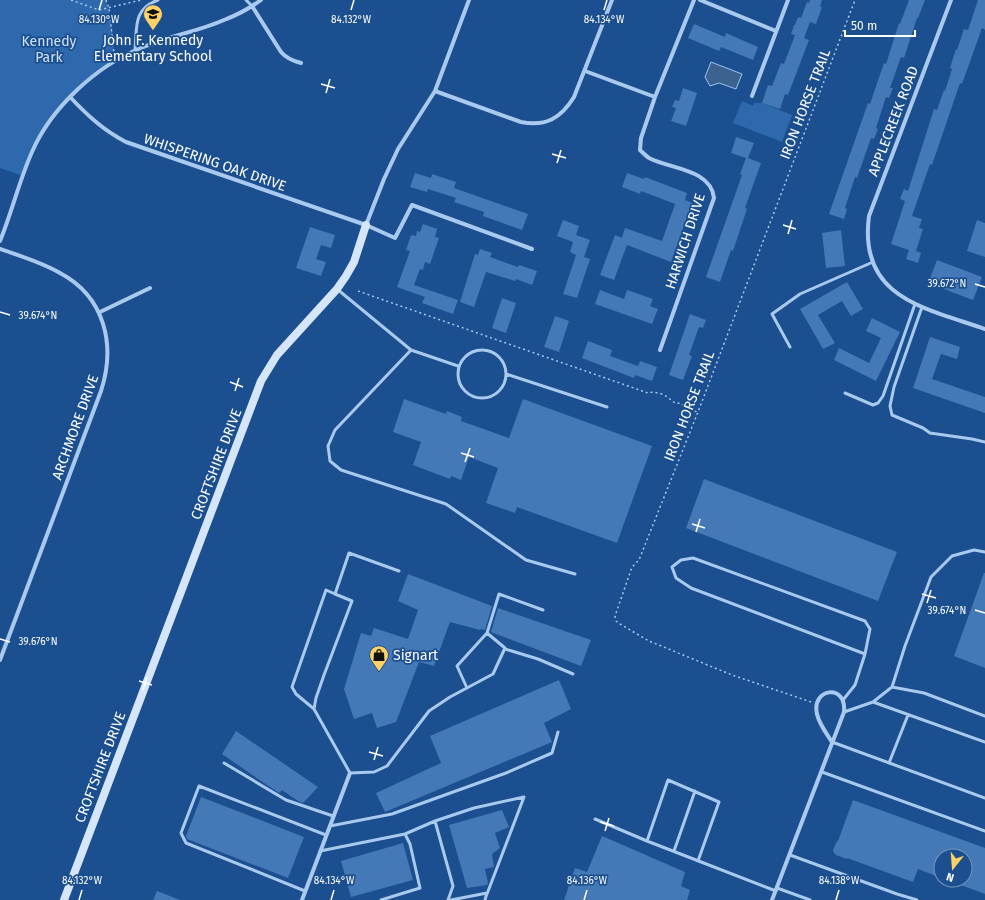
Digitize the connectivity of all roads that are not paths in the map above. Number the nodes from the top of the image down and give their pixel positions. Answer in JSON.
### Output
{"nodes":[{"id":1,"x":158,"y":0,"type":"edge"},
{"id":2,"x":246,"y":0,"type":"edge"},
{"id":3,"x":261,"y":0,"type":"edge"},
{"id":4,"x":469,"y":0,"type":"edge"},
{"id":5,"x":612,"y":0,"type":"edge"},
{"id":6,"x":694,"y":0,"type":"edge"},
{"id":7,"x":700,"y":0,"type":"edge"},
{"id":8,"x":788,"y":0,"type":"edge"},
{"id":9,"x":951,"y":0,"type":"edge"},
{"id":10,"x":252,"y":6,"type":"junction"},
{"id":11,"x":776,"y":31,"type":"junction"},
{"id":12,"x":135,"y":50,"type":"junction"},
{"id":13,"x":301,"y":63,"type":"dead end"},
{"id":14,"x":585,"y":71,"type":"junction"},
{"id":15,"x":435,"y":91,"type":"junction"},
{"id":16,"x":655,"y":96,"type":"junction"},
{"id":17,"x":752,"y":96,"type":"dead end"},
{"id":18,"x":70,"y":97,"type":"junction"},
{"id":19,"x":366,"y":225,"type":"junction"},
{"id":20,"x":0,"y":241,"type":"edge"},
{"id":21,"x":0,"y":249,"type":"edge"},
{"id":22,"x":532,"y":249,"type":"dead end"},
{"id":23,"x":873,"y":262,"type":"junction"},
{"id":24,"x":150,"y":288,"type":"dead end"},
{"id":25,"x":337,"y":289,"type":"junction"},
{"id":26,"x":915,"y":304,"type":"junction"},
{"id":27,"x":922,"y":306,"type":"junction"},
{"id":28,"x":100,"y":312,"type":"junction"},
{"id":29,"x":985,"y":329,"type":"edge"},
{"id":30,"x":790,"y":347,"type":"dead end"},
{"id":31,"x":411,"y":350,"type":"junction"},
{"id":32,"x":660,"y":350,"type":"dead end"},
{"id":33,"x":458,"y":366,"type":"junction"},
{"id":34,"x":506,"y":374,"type":"junction"},
{"id":35,"x":845,"y":393,"type":"dead end"},
{"id":36,"x":607,"y":407,"type":"dead end"},
{"id":37,"x":985,"y":442,"type":"edge"},
{"id":38,"x":985,"y":552,"type":"edge"},
{"id":39,"x":399,"y":571,"type":"dead end"},
{"id":40,"x":575,"y":574,"type":"dead end"},
{"id":41,"x":335,"y":594,"type":"junction"},
{"id":42,"x":543,"y":610,"type":"dead end"},
{"id":43,"x":487,"y":633,"type":"junction"},
{"id":44,"x":505,"y":649,"type":"junction"},
{"id":45,"x":866,"y":654,"type":"junction"},
{"id":46,"x":0,"y":660,"type":"edge"},
{"id":47,"x":573,"y":674,"type":"dead end"},
{"id":48,"x":892,"y":687,"type":"junction"},
{"id":49,"x":467,"y":688,"type":"junction"},
{"id":50,"x":843,"y":700,"type":"junction"},
{"id":51,"x":873,"y":702,"type":"junction"},
{"id":52,"x":314,"y":709,"type":"junction"},
{"id":53,"x":844,"y":712,"type":"junction"},
{"id":54,"x":908,"y":715,"type":"junction"},
{"id":55,"x":985,"y":716,"type":"edge"},
{"id":56,"x":558,"y":732,"type":"dead end"},
{"id":57,"x":832,"y":742,"type":"junction"},
{"id":58,"x":985,"y":742,"type":"edge"},
{"id":59,"x":224,"y":763,"type":"dead end"},
{"id":60,"x":889,"y":763,"type":"junction"},
{"id":61,"x":822,"y":772,"type":"junction"},
{"id":62,"x":350,"y":773,"type":"junction"},
{"id":63,"x":695,"y":792,"type":"junction"},
{"id":64,"x":985,"y":798,"type":"edge"},
{"id":65,"x":333,"y":816,"type":"junction"},
{"id":66,"x":595,"y":819,"type":"dead end"},
{"id":67,"x":435,"y":821,"type":"junction"},
{"id":68,"x":330,"y":826,"type":"junction"},
{"id":69,"x":985,"y":831,"type":"edge"},
{"id":70,"x":405,"y":834,"type":"junction"},
{"id":71,"x":326,"y":835,"type":"junction"},
{"id":72,"x":647,"y":841,"type":"junction"},
{"id":73,"x":320,"y":851,"type":"junction"},
{"id":74,"x":674,"y":851,"type":"junction"},
{"id":75,"x":790,"y":855,"type":"junction"},
{"id":76,"x":698,"y":860,"type":"junction"},
{"id":77,"x":776,"y":889,"type":"junction"},
{"id":78,"x":305,"y":891,"type":"junction"},
{"id":79,"x":487,"y":894,"type":"junction"},
{"id":80,"x":64,"y":900,"type":"edge"},
{"id":81,"x":302,"y":900,"type":"edge"},
{"id":82,"x":381,"y":900,"type":"edge"},
{"id":83,"x":448,"y":900,"type":"edge"},
{"id":84,"x":451,"y":900,"type":"edge"},
{"id":85,"x":486,"y":900,"type":"edge"},
{"id":86,"x":772,"y":900,"type":"edge"},
{"id":87,"x":810,"y":900,"type":"edge"},
{"id":88,"x":917,"y":900,"type":"edge"}],
"edges":[{"from":1,"to":12,"type":"lane"},
{"from":2,"to":10,"type":"lane"},
{"from":3,"to":10,"type":"street"},
{"from":4,"to":15,"type":"street","name":"CROFTSHIRE DRIVE"},
{"from":5,"to":14,"type":"street"},
{"from":6,"to":16,"type":"street","name":"HARWICH DRIVE"},
{"from":7,"to":11,"type":"street"},
{"from":8,"to":11,"type":"street"},
{"from":9,"to":23,"type":"street","name":"APPLECREEK ROAD"},
{"from":10,"to":12,"type":"street"},
{"from":10,"to":13,"type":"street"},
{"from":11,"to":17,"type":"street"},
{"from":12,"to":18,"type":"street"},
{"from":14,"to":15,"type":"street"},
{"from":14,"to":16,"type":"street"},
{"from":15,"to":19,"type":"street","name":"CROFTSHIRE DRIVE"},
{"from":16,"to":32,"type":"street","name":"HARWICH DRIVE"},
{"from":18,"to":19,"type":"street","name":"WHISPERING OAK DRIVE"},
{"from":18,"to":20,"type":"street"},
{"from":19,"to":22,"type":"street","name":"WHISPERING OAK DRIVE"},
{"from":19,"to":25,"type":"street","name":"CROFTSHIRE DRIVE"},
{"from":21,"to":28,"type":"street","name":"ARCHMORE DRIVE"},
{"from":23,"to":26,"type":"street","name":"APPLECREEK ROAD"},
{"from":23,"to":30,"type":"lane"},
{"from":24,"to":28,"type":"street"},
{"from":25,"to":31,"type":"lane"},
{"from":25,"to":80,"type":"street","name":"CROFTSHIRE DRIVE"},
{"from":26,"to":27,"type":"street","name":"APPLECREEK ROAD"},
{"from":26,"to":35,"type":"lane"},
{"from":27,"to":29,"type":"street","name":"APPLECREEK ROAD"},
{"from":27,"to":37,"type":"lane"},
{"from":28,"to":46,"type":"street","name":"ARCHMORE DRIVE"},
{"from":31,"to":33,"type":"lane"},
{"from":31,"to":40,"type":"lane"},
{"from":33,"to":34,"type":"lane"},
{"from":33,"to":34,"type":"lane"},
{"from":34,"to":36,"type":"lane"},
{"from":38,"to":48,"type":"lane"},
{"from":39,"to":41,"type":"lane"},
{"from":41,"to":52,"type":"lane"},
{"from":41,"to":52,"type":"lane"},
{"from":42,"to":43,"type":"lane"},
{"from":43,"to":44,"type":"lane"},
{"from":43,"to":49,"type":"lane"},
{"from":44,"to":47,"type":"lane"},
{"from":44,"to":49,"type":"lane"},
{"from":45,"to":45,"type":"lane"},
{"from":45,"to":50,"type":"lane"},
{"from":48,"to":51,"type":"lane"},
{"from":48,"to":55,"type":"lane"},
{"from":49,"to":62,"type":"lane"},
{"from":50,"to":53,"type":"street"},
{"from":50,"to":57,"type":"street"},
{"from":51,"to":53,"type":"lane"},
{"from":51,"to":54,"type":"lane"},
{"from":52,"to":62,"type":"lane"},
{"from":53,"to":57,"type":"street"},
{"from":54,"to":58,"type":"lane"},
{"from":54,"to":60,"type":"lane"},
{"from":56,"to":68,"type":"lane"},
{"from":57,"to":60,"type":"lane"},
{"from":57,"to":61,"type":"street"},
{"from":59,"to":65,"type":"lane"},
{"from":60,"to":64,"type":"lane"},
{"from":61,"to":69,"type":"lane"},
{"from":61,"to":75,"type":"street"},
{"from":62,"to":65,"type":"street"},
{"from":63,"to":72,"type":"lane"},
{"from":63,"to":74,"type":"lane"},
{"from":63,"to":76,"type":"lane"},
{"from":65,"to":68,"type":"street"},
{"from":66,"to":72,"type":"lane"},
{"from":67,"to":70,"type":"lane"},
{"from":67,"to":79,"type":"lane"},
{"from":67,"to":83,"type":"lane"},
{"from":68,"to":71,"type":"street"},
{"from":70,"to":73,"type":"lane"},
{"from":70,"to":82,"type":"lane"},
{"from":71,"to":73,"type":"street"},
{"from":71,"to":78,"type":"lane"},
{"from":72,"to":74,"type":"lane"},
{"from":73,"to":78,"type":"street"},
{"from":74,"to":76,"type":"lane"},
{"from":75,"to":77,"type":"street"},
{"from":75,"to":88,"type":"lane"},
{"from":76,"to":77,"type":"lane"},
{"from":77,"to":86,"type":"street"},
{"from":77,"to":87,"type":"lane"},
{"from":78,"to":81,"type":"street"},
{"from":79,"to":84,"type":"lane"},
{"from":79,"to":85,"type":"lane"}]}
